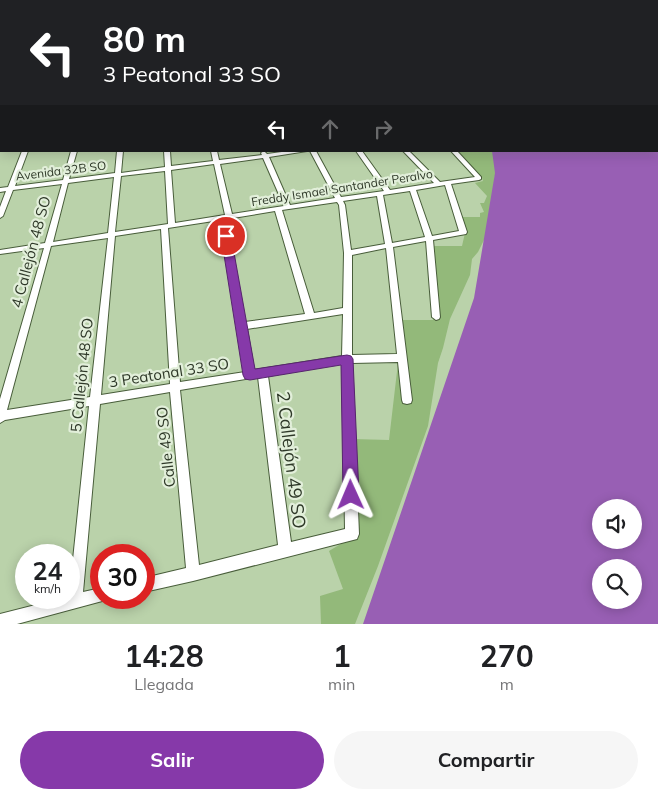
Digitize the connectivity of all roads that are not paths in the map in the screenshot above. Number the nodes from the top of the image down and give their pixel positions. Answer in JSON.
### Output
{"nodes":[{"id":1,"x":25,"y":152,"type":"edge"},
{"id":2,"x":74,"y":152,"type":"edge"},
{"id":3,"x":120,"y":152,"type":"edge"},
{"id":4,"x":167,"y":152,"type":"edge"},
{"id":5,"x":214,"y":152,"type":"edge"},
{"id":6,"x":291,"y":152,"type":"edge"},
{"id":7,"x":314,"y":152,"type":"edge"},
{"id":8,"x":360,"y":152,"type":"edge"},
{"id":9,"x":407,"y":152,"type":"edge"},
{"id":10,"x":455,"y":152,"type":"edge"},
{"id":11,"x":265,"y":154,"type":"edge"},
{"id":12,"x":217,"y":162,"type":"junction"},
{"id":13,"x":168,"y":169,"type":"junction"},
{"id":14,"x":118,"y":175,"type":"junction"},
{"id":15,"x":65,"y":182,"type":"junction"},
{"id":16,"x":447,"y":183,"type":"junction"},
{"id":17,"x":438,"y":185,"type":"junction"},
{"id":18,"x":11,"y":188,"type":"junction"},
{"id":19,"x":412,"y":189,"type":"junction"},
{"id":20,"x":0,"y":190,"type":"edge"},
{"id":21,"x":385,"y":194,"type":"junction"},
{"id":22,"x":340,"y":200,"type":"junction"},
{"id":23,"x":288,"y":208,"type":"junction"},
{"id":24,"x":278,"y":209,"type":"junction"},
{"id":25,"x":0,"y":216,"type":"edge"},
{"id":26,"x":226,"y":217,"type":"junction"},
{"id":27,"x":168,"y":226,"type":"junction"},
{"id":28,"x":111,"y":235,"type":"junction"},
{"id":29,"x":429,"y":238,"type":"junction"},
{"id":30,"x":48,"y":245,"type":"junction"},
{"id":31,"x":389,"y":246,"type":"junction"},
{"id":32,"x":0,"y":252,"type":"edge"},
{"id":33,"x":348,"y":253,"type":"junction"},
{"id":34,"x":346,"y":311,"type":"junction"},
{"id":35,"x":310,"y":315,"type":"junction"},
{"id":36,"x":436,"y":317,"type":"dead end"},
{"id":37,"x":242,"y":326,"type":"junction"},
{"id":38,"x":402,"y":358,"type":"junction"},
{"id":39,"x":347,"y":359,"type":"junction"},
{"id":40,"x":263,"y":374,"type":"junction"},
{"id":41,"x":250,"y":375,"type":"junction"},
{"id":42,"x":175,"y":388,"type":"junction"},
{"id":43,"x":407,"y":400,"type":"dead end"},
{"id":44,"x":94,"y":401,"type":"junction"},
{"id":45,"x":0,"y":417,"type":"edge"},
{"id":46,"x":80,"y":548,"type":"edge"},
{"id":47,"x":285,"y":550,"type":"junction"},
{"id":48,"x":193,"y":574,"type":"junction"},
{"id":49,"x":155,"y":583,"type":"edge"},
{"id":50,"x":45,"y":609,"type":"edge"},
{"id":51,"x":0,"y":621,"type":"edge"}],
"edges":[{"from":1,"to":18,"type":"street"},
{"from":2,"to":15,"type":"street","name":"4 Callejón 48 SO"},
{"from":3,"to":14,"type":"street","name":"5 Callejón 48 SO"},
{"from":4,"to":13,"type":"street","name":"Calle 49 SO"},
{"from":5,"to":12,"type":"street"},
{"from":6,"to":11,"type":"street","name":"Avenida 32B SO"},
{"from":7,"to":22,"type":"street"},
{"from":8,"to":21,"type":"street"},
{"from":9,"to":17,"type":"street"},
{"from":10,"to":16,"type":"street","name":"Freddy Ismael Santander Peralvo"},
{"from":11,"to":12,"type":"street","name":"Avenida 32B SO"},
{"from":11,"to":23,"type":"street"},
{"from":12,"to":13,"type":"street","name":"Avenida 32B SO"},
{"from":12,"to":26,"type":"street"},
{"from":13,"to":14,"type":"street","name":"Avenida 32B SO"},
{"from":13,"to":27,"type":"street","name":"Calle 49 SO"},
{"from":14,"to":15,"type":"street","name":"Avenida 32B SO"},
{"from":14,"to":28,"type":"street","name":"5 Callejón 48 SO"},
{"from":15,"to":18,"type":"street","name":"Avenida 32B SO"},
{"from":15,"to":30,"type":"street","name":"4 Callejón 48 SO"},
{"from":16,"to":17,"type":"street","name":"Freddy Ismael Santander Peralvo"},
{"from":16,"to":29,"type":"street"},
{"from":17,"to":19,"type":"street","name":"Freddy Ismael Santander Peralvo"},
{"from":18,"to":20,"type":"street","name":"Avenida 32B SO"},
{"from":18,"to":25,"type":"street"},
{"from":19,"to":21,"type":"street","name":"Freddy Ismael Santander Peralvo"},
{"from":19,"to":29,"type":"street"},
{"from":21,"to":22,"type":"street","name":"Freddy Ismael Santander Peralvo"},
{"from":21,"to":31,"type":"street"},
{"from":22,"to":23,"type":"street","name":"Freddy Ismael Santander Peralvo"},
{"from":22,"to":33,"type":"street"},
{"from":23,"to":24,"type":"street","name":"Freddy Ismael Santander Peralvo"},
{"from":24,"to":26,"type":"street","name":"Freddy Ismael Santander Peralvo"},
{"from":24,"to":35,"type":"street"},
{"from":26,"to":27,"type":"street","name":"Freddy Ismael Santander Peralvo"},
{"from":26,"to":37,"type":"street"},
{"from":27,"to":28,"type":"street","name":"Freddy Ismael Santander Peralvo"},
{"from":27,"to":42,"type":"street","name":"Calle 49 SO"},
{"from":28,"to":30,"type":"street","name":"Freddy Ismael Santander Peralvo"},
{"from":28,"to":44,"type":"street","name":"5 Callejón 48 SO"},
{"from":29,"to":31,"type":"street"},
{"from":29,"to":36,"type":"street"},
{"from":30,"to":32,"type":"street","name":"Freddy Ismael Santander Peralvo"},
{"from":30,"to":45,"type":"street","name":"4 Callejón 48 SO"},
{"from":31,"to":33,"type":"street"},
{"from":31,"to":38,"type":"street"},
{"from":33,"to":34,"type":"street"},
{"from":34,"to":35,"type":"street"},
{"from":34,"to":39,"type":"street"},
{"from":35,"to":37,"type":"street"},
{"from":37,"to":41,"type":"street"},
{"from":38,"to":39,"type":"street","name":"3 Peatonal 33 SO"},
{"from":38,"to":43,"type":"street"},
{"from":39,"to":40,"type":"street","name":"3 Peatonal 33 SO"},
{"from":39,"to":47,"type":"street"},
{"from":40,"to":41,"type":"street","name":"3 Peatonal 33 SO"},
{"from":40,"to":47,"type":"street","name":"2 Callejón 49 SO"},
{"from":41,"to":42,"type":"street","name":"3 Peatonal 33 SO"},
{"from":42,"to":44,"type":"street","name":"3 Peatonal 33 SO"},
{"from":42,"to":48,"type":"street","name":"Calle 49 SO"},
{"from":44,"to":45,"type":"street","name":"3 Peatonal 33 SO"},
{"from":44,"to":46,"type":"street","name":"5 Callejón 48 SO"},
{"from":47,"to":48,"type":"street"},
{"from":48,"to":49,"type":"street"},
{"from":50,"to":51,"type":"street"}]}
